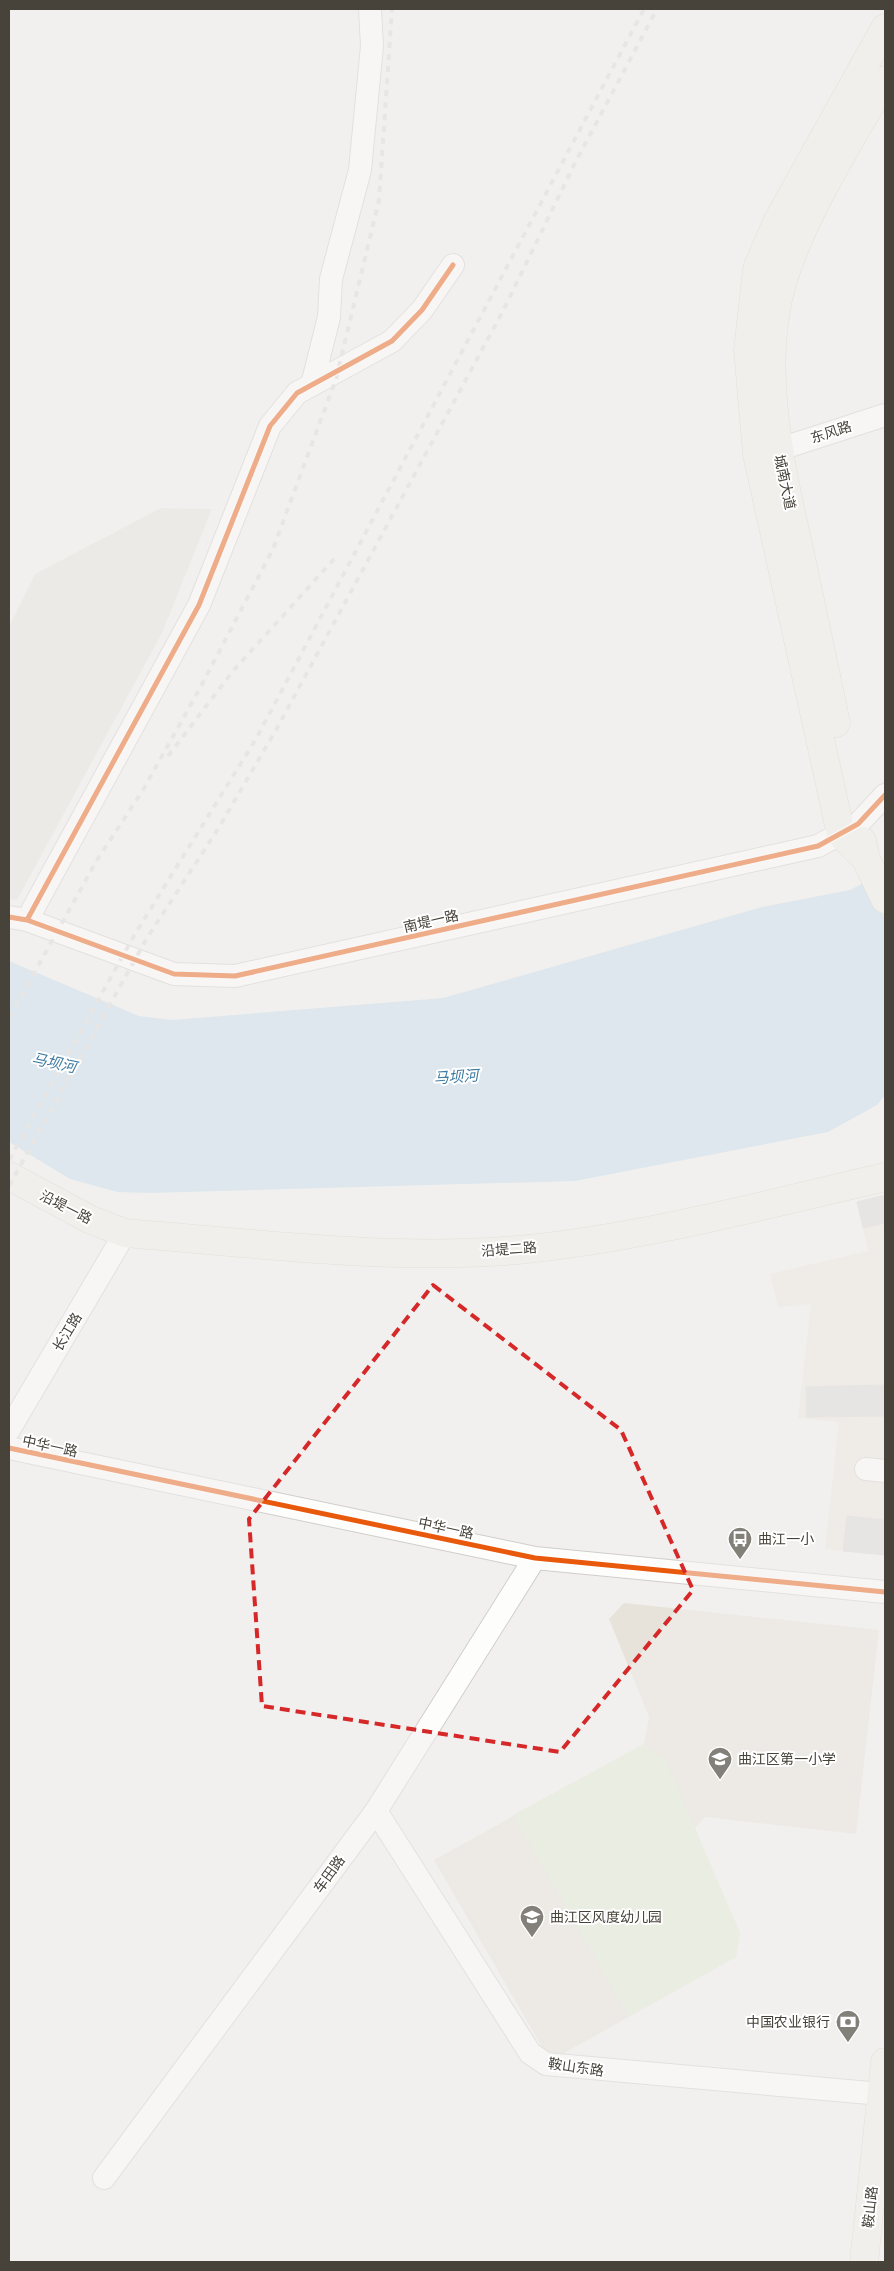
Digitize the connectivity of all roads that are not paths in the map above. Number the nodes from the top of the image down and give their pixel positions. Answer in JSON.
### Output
{"nodes":[{"id":1,"x":370,"y":9,"type":"edge"},
{"id":2,"x":885,"y":28,"type":"edge"},
{"id":3,"x":885,"y":80,"type":"edge"},
{"id":4,"x":454,"y":265,"type":"dead end"},
{"id":5,"x":312,"y":385,"type":"junction"},
{"id":6,"x":885,"y":415,"type":"edge"},
{"id":7,"x":777,"y":450,"type":"junction"},
{"id":8,"x":885,"y":796,"type":"edge"},
{"id":9,"x":850,"y":829,"type":"junction"},
{"id":10,"x":885,"y":899,"type":"edge"},
{"id":11,"x":18,"y":918,"type":"edge"},
{"id":12,"x":9,"y":1176,"type":"edge"},
{"id":13,"x":885,"y":1177,"type":"edge"},
{"id":14,"x":125,"y":1233,"type":"junction"},
{"id":15,"x":9,"y":1430,"type":"edge"},
{"id":16,"x":9,"y":1448,"type":"edge"},
{"id":17,"x":535,"y":1558,"type":"junction"},
{"id":18,"x":885,"y":1592,"type":"edge"},
{"id":19,"x":376,"y":1811,"type":"junction"},
{"id":20,"x":885,"y":2062,"type":"edge"},
{"id":21,"x":882,"y":2094,"type":"junction"},
{"id":22,"x":104,"y":2178,"type":"dead end"},
{"id":23,"x":864,"y":2262,"type":"edge"}],
"edges":[{"from":1,"to":5,"type":"street"},
{"from":2,"to":9,"type":"main road"},
{"from":3,"to":7,"type":"main road","name":"城南大道"},
{"from":4,"to":5,"type":"street"},
{"from":5,"to":11,"type":"street"},
{"from":6,"to":7,"type":"street","name":"东风路"},
{"from":7,"to":9,"type":"main road","name":"城南大道"},
{"from":8,"to":9,"type":"street","name":"南堤一路"},
{"from":9,"to":10,"type":"main road","name":"城南大道"},
{"from":9,"to":11,"type":"street","name":"南堤一路"},
{"from":12,"to":14,"type":"main road","name":"沿堤一路"},
{"from":13,"to":14,"type":"main road","name":"沿堤二路"},
{"from":14,"to":15,"type":"street","name":"长江路"},
{"from":16,"to":17,"type":"street","name":"中华一路"},
{"from":17,"to":18,"type":"street","name":"中华一路"},
{"from":17,"to":19,"type":"street","name":"车田路"},
{"from":19,"to":21,"type":"street","name":"鞍山东路"},
{"from":19,"to":22,"type":"street","name":"车田路"},
{"from":20,"to":21,"type":"main road","name":"鞍山路"},
{"from":21,"to":23,"type":"main road","name":"鞍山路"}]}
